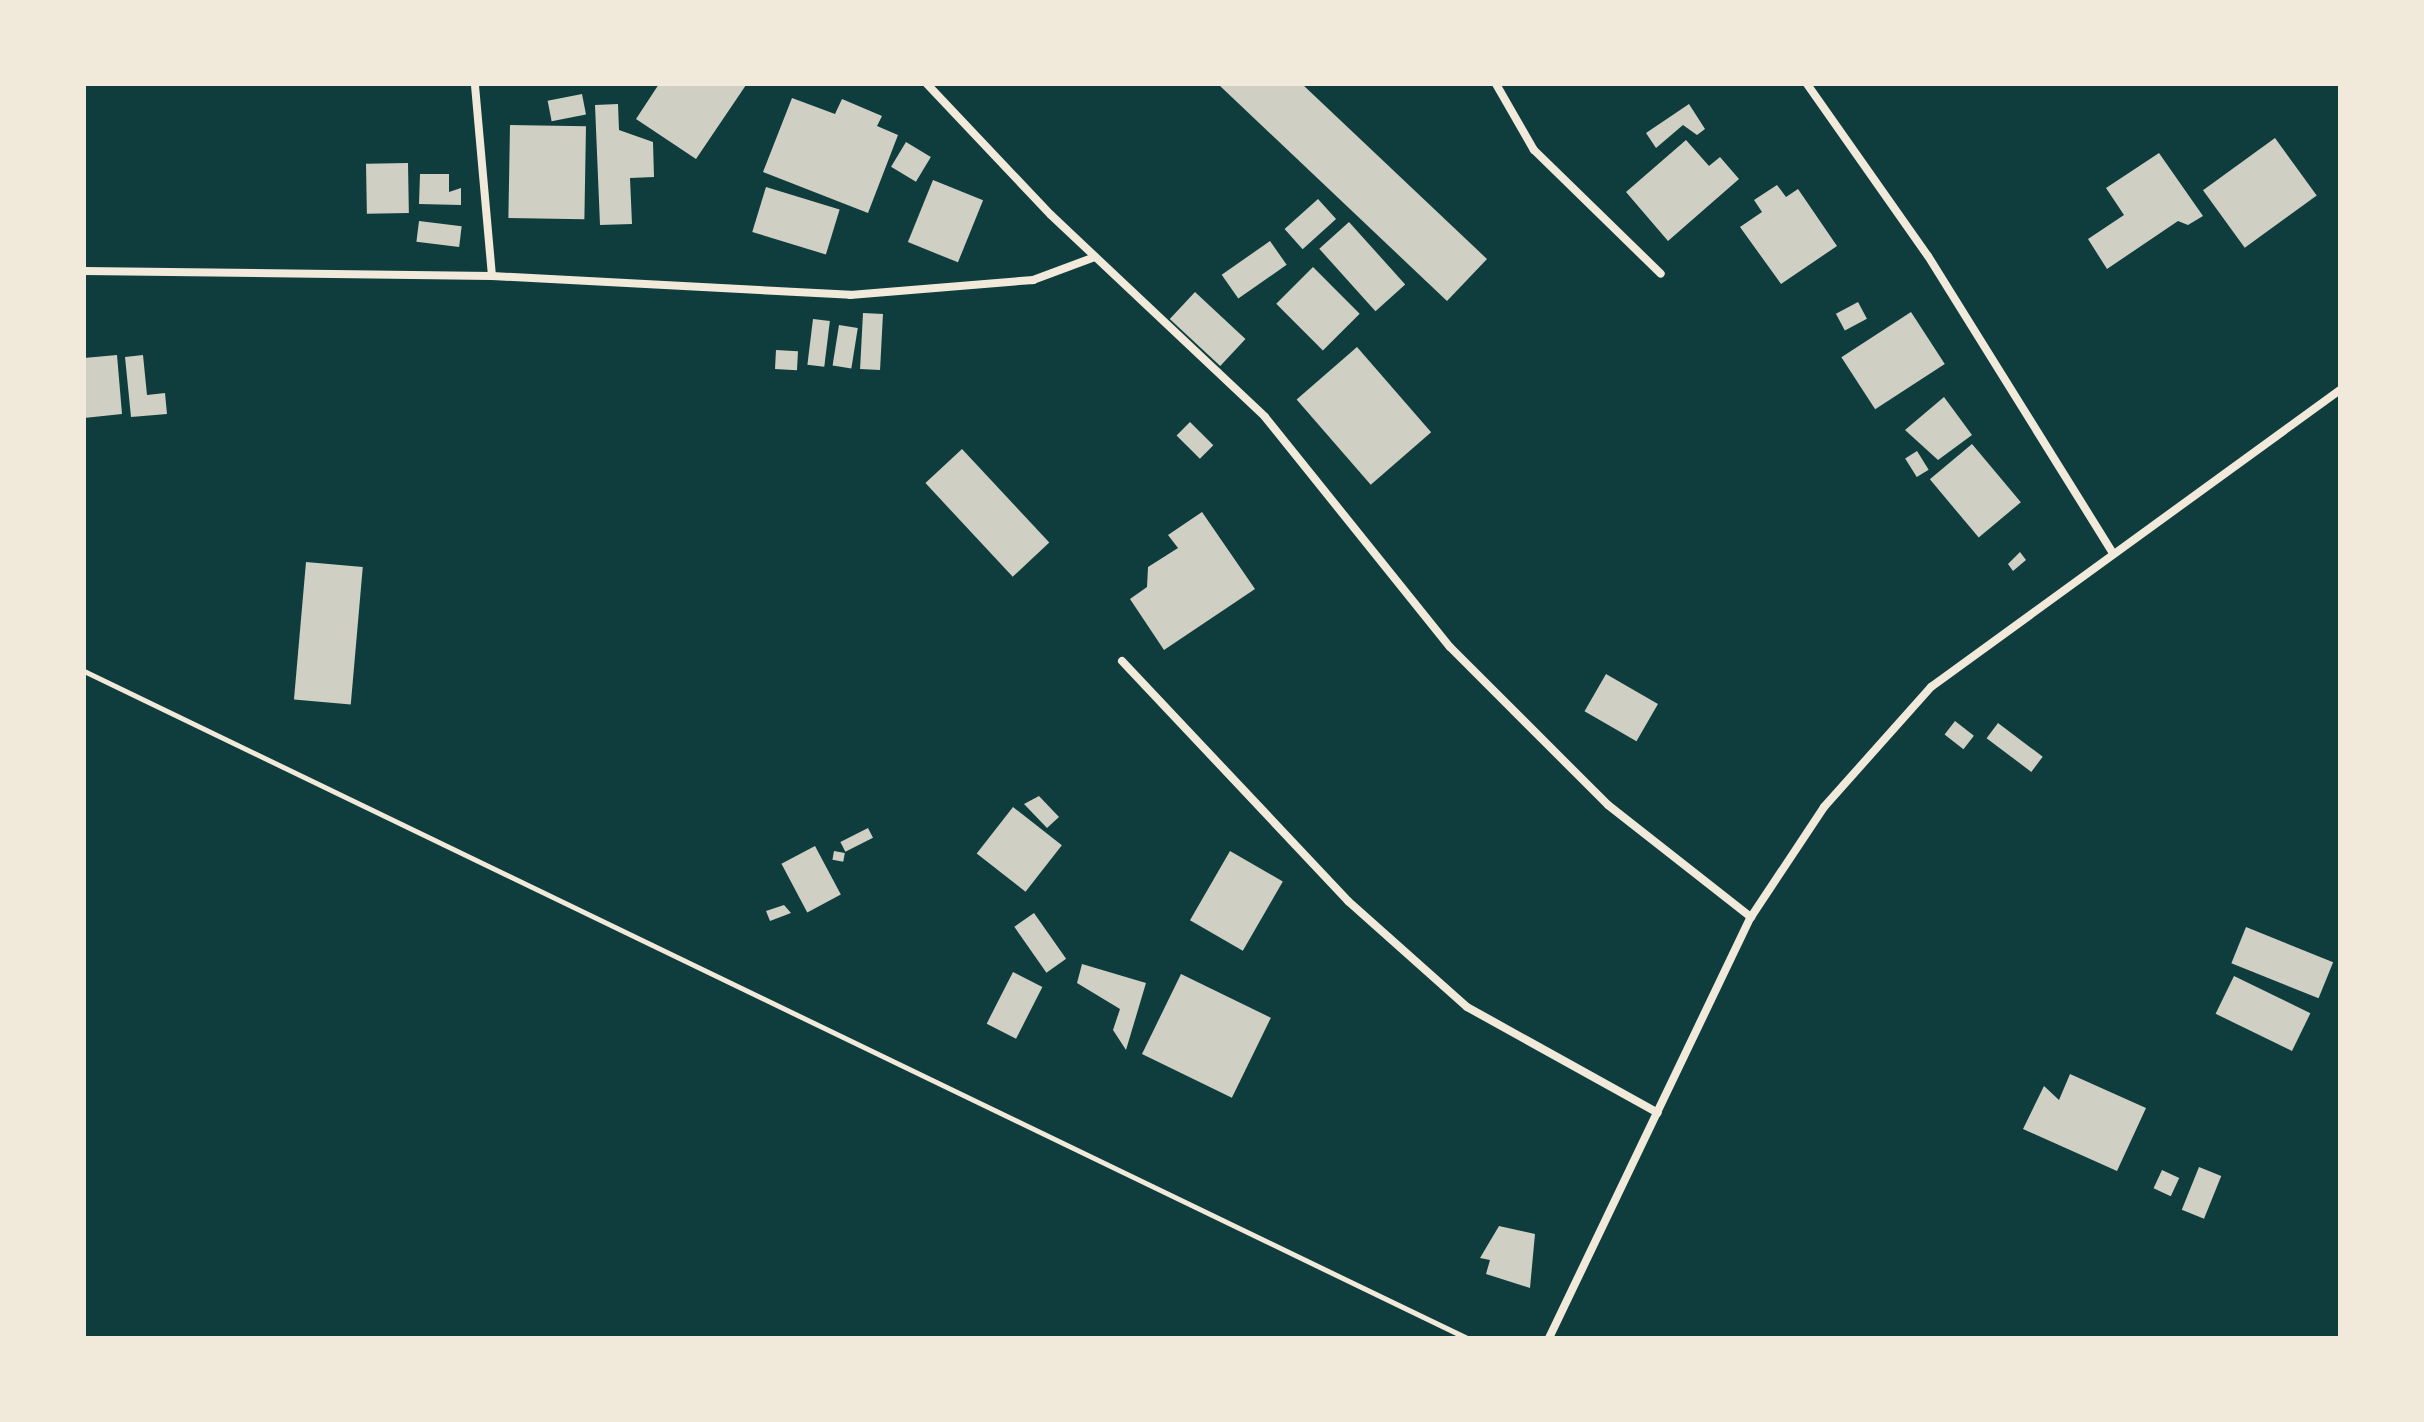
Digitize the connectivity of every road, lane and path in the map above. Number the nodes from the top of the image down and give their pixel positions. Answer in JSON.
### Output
{"nodes":[{"id":1,"x":475,"y":84,"type":"edge"},
{"id":2,"x":927,"y":84,"type":"edge"},
{"id":3,"x":1496,"y":84,"type":"edge"},
{"id":4,"x":1807,"y":84,"type":"edge"},
{"id":5,"x":1095,"y":257,"type":"junction"},
{"id":6,"x":84,"y":271,"type":"edge"},
{"id":7,"x":1661,"y":274,"type":"dead end"},
{"id":8,"x":492,"y":276,"type":"junction"},
{"id":9,"x":2340,"y":390,"type":"edge"},
{"id":10,"x":2112,"y":552,"type":"junction"},
{"id":11,"x":1122,"y":661,"type":"dead end"},
{"id":12,"x":84,"y":671,"type":"edge"},
{"id":13,"x":1751,"y":917,"type":"junction"},
{"id":14,"x":1658,"y":1113,"type":"junction"},
{"id":15,"x":1467,"y":1338,"type":"edge"},
{"id":16,"x":1549,"y":1338,"type":"edge"}],
"edges":[{"from":1,"to":8,"type":"street"},
{"from":2,"to":5,"type":"street"},
{"from":3,"to":7,"type":"street"},
{"from":4,"to":10,"type":"street"},
{"from":5,"to":8,"type":"street"},
{"from":5,"to":13,"type":"street"},
{"from":6,"to":8,"type":"street"},
{"from":9,"to":10,"type":"street"},
{"from":10,"to":13,"type":"street"},
{"from":11,"to":14,"type":"street"},
{"from":12,"to":15,"type":"path"},
{"from":13,"to":14,"type":"street"},
{"from":14,"to":16,"type":"street"}]}
